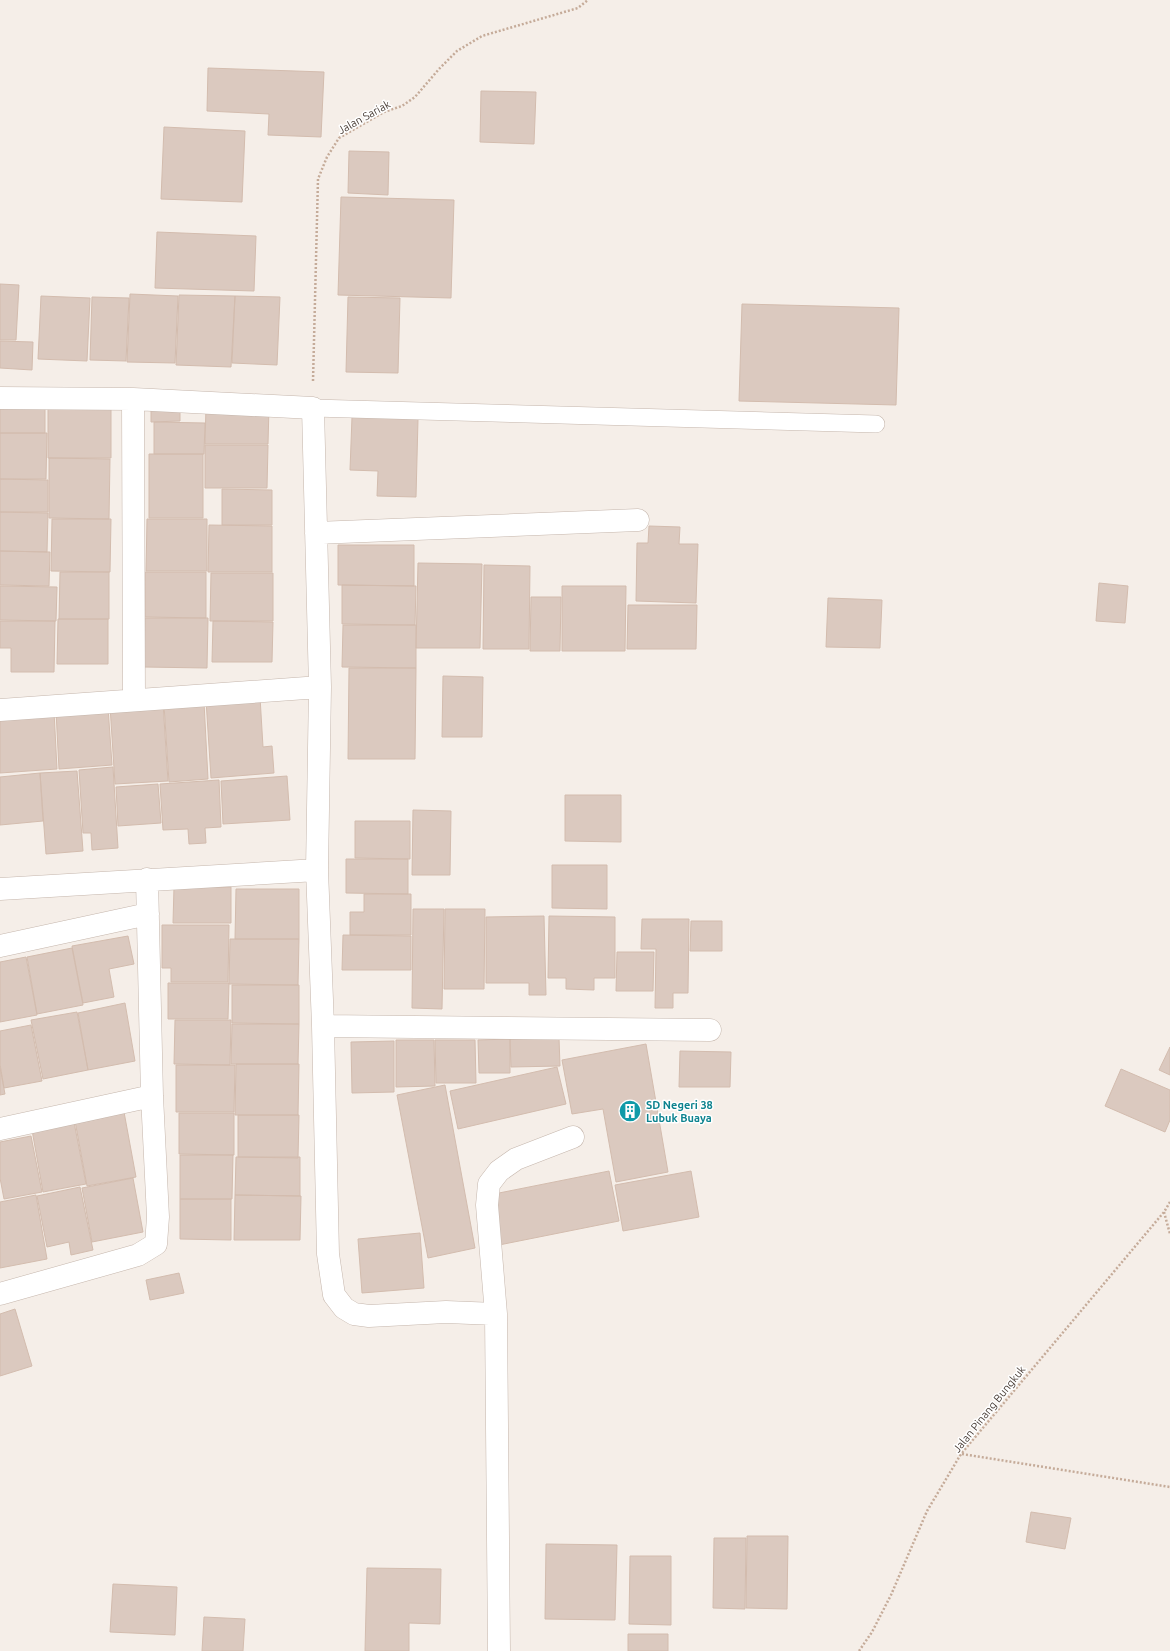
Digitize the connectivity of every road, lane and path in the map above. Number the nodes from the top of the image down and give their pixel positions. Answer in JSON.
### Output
{"nodes":[{"id":1,"x":588,"y":0,"type":"edge"},
{"id":2,"x":0,"y":398,"type":"edge"},
{"id":3,"x":133,"y":399,"type":"junction"},
{"id":4,"x":313,"y":408,"type":"junction"},
{"id":5,"x":876,"y":424,"type":"dead end"},
{"id":6,"x":638,"y":520,"type":"dead end"},
{"id":7,"x":316,"y":533,"type":"junction"},
{"id":8,"x":320,"y":688,"type":"junction"},
{"id":9,"x":134,"y":700,"type":"junction"},
{"id":10,"x":0,"y":710,"type":"edge"},
{"id":11,"x":316,"y":870,"type":"junction"},
{"id":12,"x":148,"y":879,"type":"junction"},
{"id":13,"x":0,"y":889,"type":"edge"},
{"id":14,"x":148,"y":914,"type":"junction"},
{"id":15,"x":0,"y":946,"type":"edge"},
{"id":16,"x":323,"y":1026,"type":"junction"},
{"id":17,"x":710,"y":1030,"type":"dead end"},
{"id":18,"x":152,"y":1096,"type":"junction"},
{"id":19,"x":0,"y":1129,"type":"edge"},
{"id":20,"x":573,"y":1137,"type":"dead end"},
{"id":21,"x":1170,"y":1202,"type":"edge"},
{"id":22,"x":1164,"y":1212,"type":"junction"},
{"id":23,"x":1170,"y":1234,"type":"edge"},
{"id":24,"x":0,"y":1294,"type":"edge"},
{"id":25,"x":496,"y":1314,"type":"junction"},
{"id":26,"x":961,"y":1454,"type":"junction"},
{"id":27,"x":1170,"y":1487,"type":"edge"},
{"id":28,"x":499,"y":1651,"type":"edge"},
{"id":29,"x":859,"y":1651,"type":"edge"}],
"edges":[{"from":1,"to":4,"type":"path","name":"Jalan Sariak"},
{"from":2,"to":3,"type":"street"},
{"from":3,"to":4,"type":"street"},
{"from":3,"to":9,"type":"street"},
{"from":4,"to":5,"type":"lane"},
{"from":4,"to":7,"type":"street"},
{"from":6,"to":7,"type":"street"},
{"from":7,"to":8,"type":"street"},
{"from":8,"to":9,"type":"street"},
{"from":8,"to":11,"type":"street"},
{"from":9,"to":10,"type":"street"},
{"from":11,"to":12,"type":"street"},
{"from":11,"to":16,"type":"street"},
{"from":12,"to":13,"type":"street"},
{"from":12,"to":14,"type":"street"},
{"from":14,"to":15,"type":"street"},
{"from":14,"to":18,"type":"street"},
{"from":16,"to":17,"type":"street"},
{"from":16,"to":25,"type":"street"},
{"from":18,"to":19,"type":"street"},
{"from":18,"to":24,"type":"street"},
{"from":20,"to":25,"type":"street"},
{"from":21,"to":22,"type":"path","name":"Jalan Pinang Bungkuk"},
{"from":22,"to":23,"type":"path"},
{"from":22,"to":26,"type":"path","name":"Jalan Pinang Bungkuk"},
{"from":25,"to":28,"type":"street"},
{"from":26,"to":27,"type":"path"},
{"from":26,"to":29,"type":"path","name":"Jalan Pinang Bungkuk"}]}
